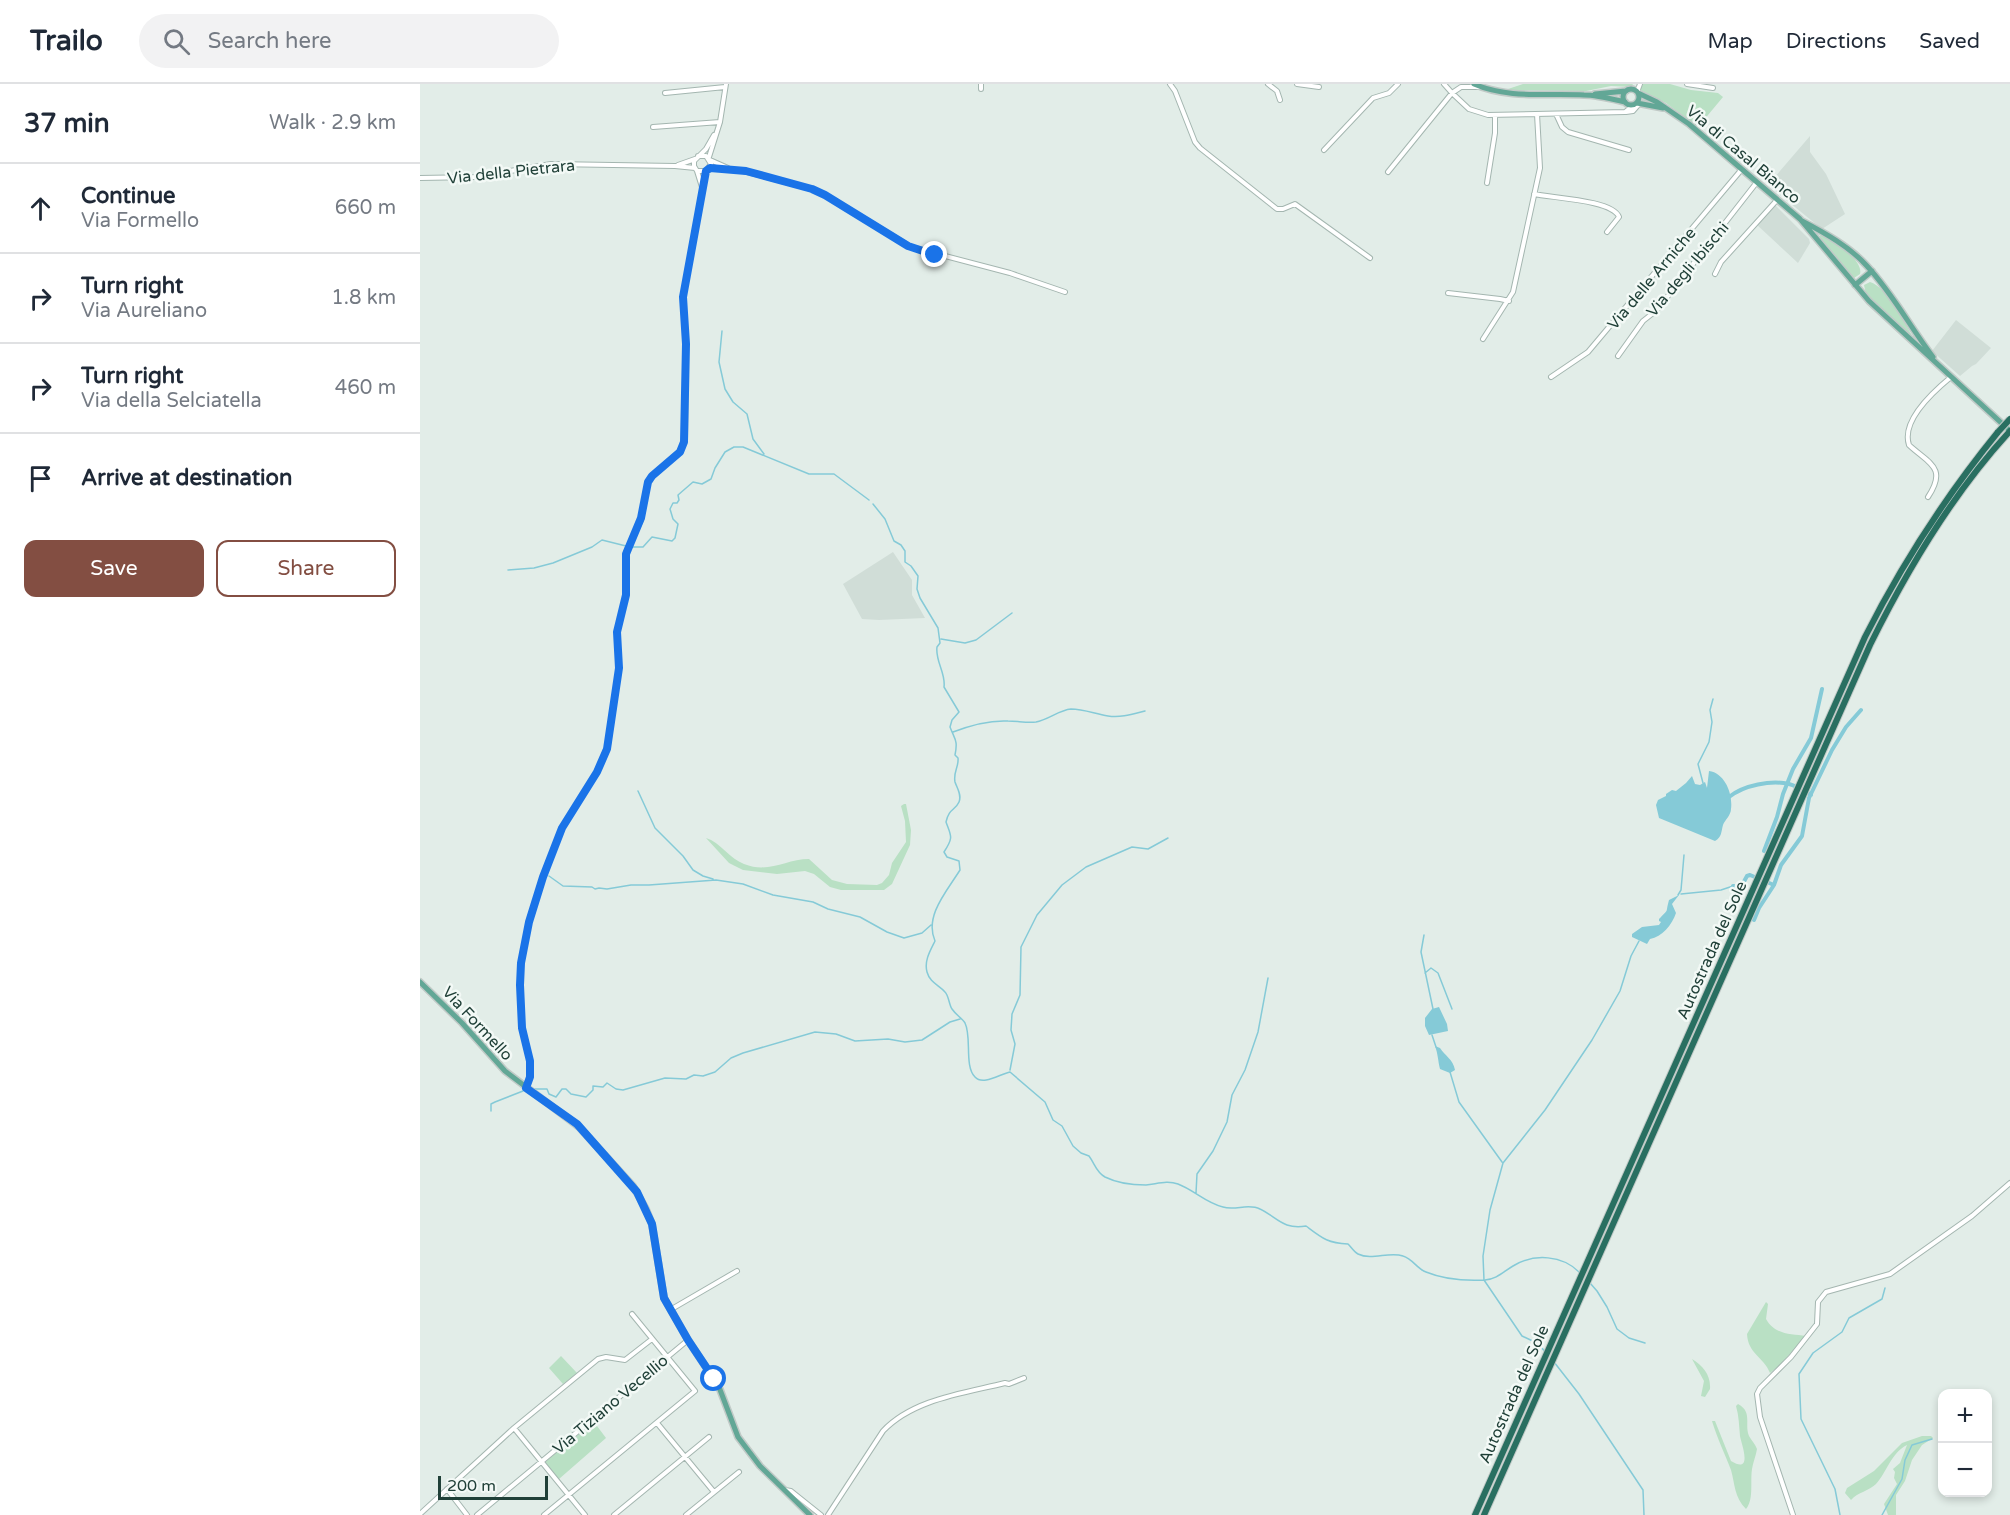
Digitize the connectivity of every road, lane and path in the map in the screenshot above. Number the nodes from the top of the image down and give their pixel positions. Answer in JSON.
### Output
{"nodes":[{"id":1,"x":1170,"y":84,"type":"edge"},
{"id":2,"x":1268,"y":84,"type":"edge"},
{"id":3,"x":1298,"y":84,"type":"edge"},
{"id":4,"x":1398,"y":84,"type":"edge"},
{"id":5,"x":1444,"y":84,"type":"edge"},
{"id":6,"x":1474,"y":84,"type":"edge"},
{"id":7,"x":1640,"y":84,"type":"edge"},
{"id":8,"x":1687,"y":84,"type":"edge"},
{"id":9,"x":725,"y":86,"type":"edge"},
{"id":10,"x":1319,"y":87,"type":"dead end"},
{"id":11,"x":1481,"y":87,"type":"junction"},
{"id":12,"x":1713,"y":88,"type":"dead end"},
{"id":13,"x":1626,"y":91,"type":"junction"},
{"id":14,"x":1636,"y":91,"type":"junction"},
{"id":15,"x":666,"y":93,"type":"dead end"},
{"id":16,"x":1452,"y":93,"type":"junction"},
{"id":17,"x":1587,"y":95,"type":"junction"},
{"id":18,"x":1280,"y":100,"type":"dead end"},
{"id":19,"x":1623,"y":102,"type":"junction"},
{"id":20,"x":1636,"y":103,"type":"junction"},
{"id":21,"x":1668,"y":110,"type":"junction"},
{"id":22,"x":1623,"y":112,"type":"junction"},
{"id":23,"x":1537,"y":114,"type":"junction"},
{"id":24,"x":1556,"y":114,"type":"junction"},
{"id":25,"x":1495,"y":115,"type":"junction"},
{"id":26,"x":719,"y":124,"type":"junction"},
{"id":27,"x":653,"y":127,"type":"dead end"},
{"id":28,"x":1324,"y":150,"type":"dead end"},
{"id":29,"x":1629,"y":150,"type":"dead end"},
{"id":30,"x":697,"y":157,"type":"junction"},
{"id":31,"x":710,"y":159,"type":"junction"},
{"id":32,"x":675,"y":166,"type":"junction"},
{"id":33,"x":696,"y":169,"type":"junction"},
{"id":34,"x":1742,"y":169,"type":"junction"},
{"id":35,"x":708,"y":170,"type":"junction"},
{"id":36,"x":731,"y":170,"type":"junction"},
{"id":37,"x":420,"y":171,"type":"edge"},
{"id":38,"x":1388,"y":172,"type":"dead end"},
{"id":39,"x":422,"y":178,"type":"edge"},
{"id":40,"x":1757,"y":182,"type":"junction"},
{"id":41,"x":1487,"y":183,"type":"dead end"},
{"id":42,"x":703,"y":190,"type":"junction"},
{"id":43,"x":1534,"y":195,"type":"junction"},
{"id":44,"x":1778,"y":200,"type":"junction"},
{"id":45,"x":1800,"y":219,"type":"junction"},
{"id":46,"x":1607,"y":232,"type":"dead end"},
{"id":47,"x":1370,"y":258,"type":"dead end"},
{"id":48,"x":1872,"y":272,"type":"junction"},
{"id":49,"x":1715,"y":274,"type":"dead end"},
{"id":50,"x":1855,"y":285,"type":"junction"},
{"id":51,"x":1065,"y":292,"type":"dead end"},
{"id":52,"x":1448,"y":293,"type":"dead end"},
{"id":53,"x":1509,"y":301,"type":"junction"},
{"id":54,"x":1483,"y":339,"type":"dead end"},
{"id":55,"x":1618,"y":356,"type":"dead end"},
{"id":56,"x":1945,"y":372,"type":"junction"},
{"id":57,"x":1551,"y":377,"type":"dead end"},
{"id":58,"x":1951,"y":377,"type":"junction"},
{"id":59,"x":2010,"y":419,"type":"edge"},
{"id":60,"x":2010,"y":431,"type":"edge"},
{"id":61,"x":1928,"y":496,"type":"dead end"},
{"id":62,"x":1940,"y":514,"type":"junction"},
{"id":63,"x":420,"y":982,"type":"edge"},
{"id":64,"x":526,"y":1088,"type":"junction"},
{"id":65,"x":2010,"y":1183,"type":"edge"},
{"id":66,"x":737,"y":1271,"type":"dead end"},
{"id":67,"x":670,"y":1310,"type":"junction"},
{"id":68,"x":632,"y":1314,"type":"dead end"},
{"id":69,"x":652,"y":1339,"type":"junction"},
{"id":70,"x":688,"y":1340,"type":"junction"},
{"id":71,"x":667,"y":1357,"type":"junction"},
{"id":72,"x":1024,"y":1378,"type":"dead end"},
{"id":73,"x":657,"y":1423,"type":"junction"},
{"id":74,"x":514,"y":1428,"type":"junction"},
{"id":75,"x":709,"y":1437,"type":"dead end"},
{"id":76,"x":685,"y":1456,"type":"junction"},
{"id":77,"x":542,"y":1461,"type":"junction"},
{"id":78,"x":739,"y":1472,"type":"dead end"},
{"id":79,"x":447,"y":1490,"type":"junction"},
{"id":80,"x":784,"y":1490,"type":"junction"},
{"id":81,"x":714,"y":1492,"type":"junction"},
{"id":82,"x":569,"y":1494,"type":"junction"},
{"id":83,"x":420,"y":1514,"type":"edge"},
{"id":84,"x":467,"y":1515,"type":"edge"},
{"id":85,"x":477,"y":1515,"type":"edge"},
{"id":86,"x":544,"y":1515,"type":"edge"},
{"id":87,"x":585,"y":1515,"type":"edge"},
{"id":88,"x":614,"y":1515,"type":"edge"},
{"id":89,"x":686,"y":1515,"type":"edge"},
{"id":90,"x":810,"y":1515,"type":"edge"},
{"id":91,"x":822,"y":1515,"type":"edge"},
{"id":92,"x":828,"y":1515,"type":"edge"},
{"id":93,"x":1475,"y":1515,"type":"edge"},
{"id":94,"x":1484,"y":1515,"type":"edge"},
{"id":95,"x":1793,"y":1515,"type":"edge"}],
"edges":[{"from":1,"to":47,"type":"street"},
{"from":2,"to":18,"type":"street"},
{"from":3,"to":10,"type":"street"},
{"from":4,"to":28,"type":"street"},
{"from":5,"to":16,"type":"street"},
{"from":6,"to":11,"type":"main road"},
{"from":7,"to":14,"type":"street"},
{"from":8,"to":12,"type":"street"},
{"from":9,"to":15,"type":"street"},
{"from":9,"to":26,"type":"street"},
{"from":11,"to":16,"type":"street"},
{"from":11,"to":17,"type":"main road"},
{"from":13,"to":14,"type":"main road"},
{"from":13,"to":17,"type":"main road"},
{"from":13,"to":19,"type":"main road"},
{"from":14,"to":20,"type":"main road"},
{"from":14,"to":21,"type":"main road","name":"Via di Casal Bianco"},
{"from":16,"to":25,"type":"street"},
{"from":16,"to":38,"type":"street"},
{"from":17,"to":19,"type":"main road"},
{"from":19,"to":20,"type":"main road"},
{"from":19,"to":22,"type":"street"},
{"from":20,"to":21,"type":"main road"},
{"from":20,"to":22,"type":"street"},
{"from":21,"to":34,"type":"main road","name":"Via di Casal Bianco"},
{"from":22,"to":24,"type":"street"},
{"from":23,"to":24,"type":"street"},
{"from":23,"to":25,"type":"street"},
{"from":23,"to":43,"type":"street"},
{"from":24,"to":29,"type":"street"},
{"from":25,"to":41,"type":"street"},
{"from":26,"to":27,"type":"street"},
{"from":26,"to":30,"type":"street"},
{"from":26,"to":31,"type":"street"},
{"from":30,"to":31,"type":"street"},
{"from":30,"to":32,"type":"street","name":"Via della Pietrara"},
{"from":30,"to":33,"type":"street"},
{"from":31,"to":35,"type":"street"},
{"from":31,"to":36,"type":"street"},
{"from":32,"to":33,"type":"street","name":"Via della Pietrara"},
{"from":32,"to":39,"type":"street","name":"Via della Pietrara"},
{"from":33,"to":35,"type":"street"},
{"from":33,"to":42,"type":"street"},
{"from":34,"to":40,"type":"main road","name":"Via di Casal Bianco"},
{"from":34,"to":57,"type":"street","name":"Via delle Arniche"},
{"from":35,"to":36,"type":"street"},
{"from":35,"to":42,"type":"street"},
{"from":36,"to":51,"type":"street"},
{"from":37,"to":39,"type":"street"},
{"from":40,"to":44,"type":"main road","name":"Via di Casal Bianco"},
{"from":40,"to":55,"type":"street","name":"Via degli Ibischi"},
{"from":42,"to":64,"type":"street"},
{"from":43,"to":46,"type":"street"},
{"from":43,"to":53,"type":"street"},
{"from":44,"to":45,"type":"main road","name":"Via di Casal Bianco"},
{"from":44,"to":49,"type":"street"},
{"from":45,"to":48,"type":"main road","name":"Via di Casal Bianco"},
{"from":45,"to":50,"type":"main road","name":"Via di Casal Bianco"},
{"from":48,"to":50,"type":"main road"},
{"from":48,"to":56,"type":"main road","name":"Via di Casal Bianco"},
{"from":50,"to":56,"type":"main road","name":"Via di Casal Bianco"},
{"from":52,"to":53,"type":"street"},
{"from":53,"to":54,"type":"street"},
{"from":56,"to":58,"type":"main road","name":"Via di Casal Bianco"},
{"from":58,"to":60,"type":"main road","name":"Via di Casal Bianco"},
{"from":58,"to":61,"type":"street"},
{"from":59,"to":62,"type":"highway","name":"Autostrada del Sole","bridge":true},
{"from":60,"to":62,"type":"highway","name":"Autostrada del Sole"},
{"from":62,"to":93,"type":"highway","name":"Autostrada del Sole"},
{"from":62,"to":94,"type":"highway","name":"Autostrada del Sole"},
{"from":63,"to":64,"type":"main road","name":"Via Formello"},
{"from":64,"to":67,"type":"main road","name":"Via Formello"},
{"from":65,"to":95,"type":"street"},
{"from":66,"to":67,"type":"street"},
{"from":67,"to":70,"type":"main road","name":"Via Formello"},
{"from":68,"to":69,"type":"street"},
{"from":69,"to":71,"type":"street"},
{"from":69,"to":74,"type":"street"},
{"from":70,"to":71,"type":"street","name":"Via Tiziano Vecellio"},
{"from":70,"to":80,"type":"main road","name":"Via Formello"},
{"from":71,"to":73,"type":"street"},
{"from":71,"to":77,"type":"street","name":"Via Tiziano Vecellio"},
{"from":72,"to":92,"type":"street"},
{"from":73,"to":76,"type":"street"},
{"from":73,"to":82,"type":"street"},
{"from":74,"to":77,"type":"street"},
{"from":74,"to":79,"type":"street"},
{"from":75,"to":76,"type":"street"},
{"from":76,"to":81,"type":"street"},
{"from":76,"to":88,"type":"street"},
{"from":77,"to":82,"type":"street"},
{"from":77,"to":85,"type":"street","name":"Via Tiziano Vecellio"},
{"from":78,"to":81,"type":"street"},
{"from":79,"to":83,"type":"street"},
{"from":79,"to":84,"type":"street"},
{"from":80,"to":90,"type":"main road","name":"Via Formello"},
{"from":80,"to":91,"type":"street"},
{"from":81,"to":89,"type":"street"},
{"from":82,"to":86,"type":"street"},
{"from":82,"to":87,"type":"street"}]}
